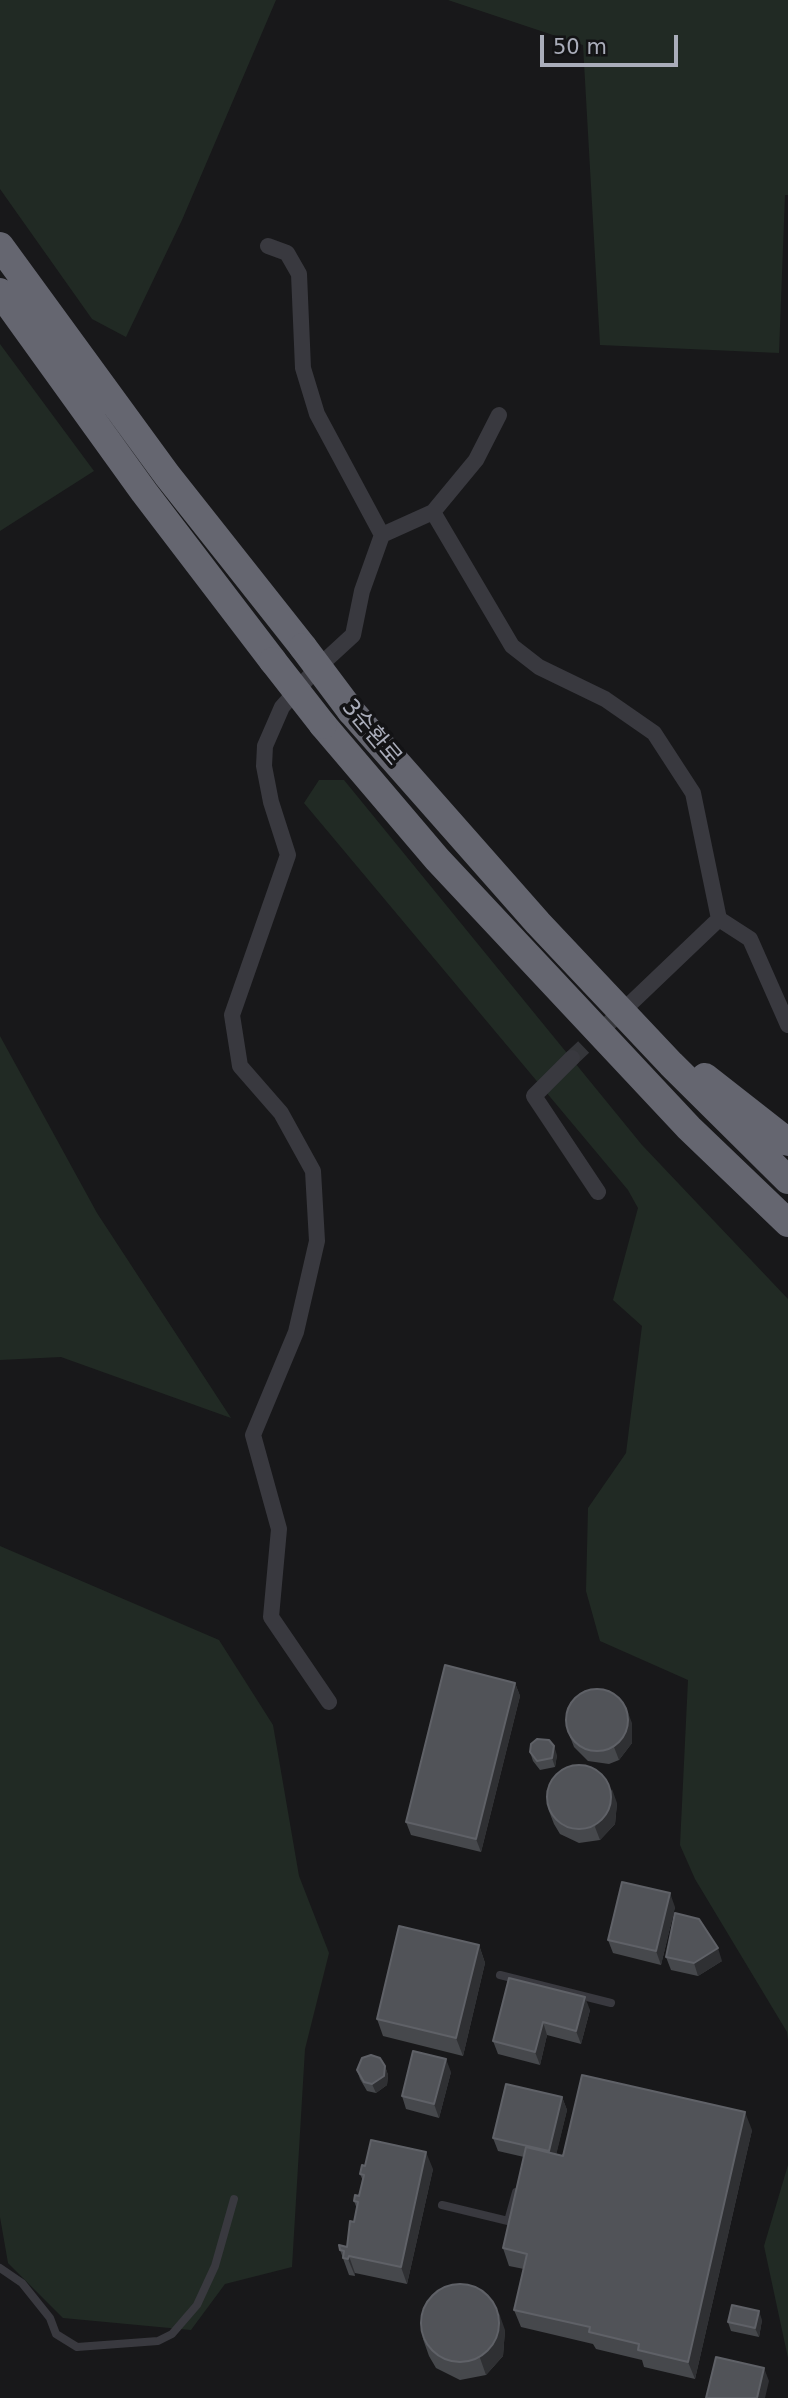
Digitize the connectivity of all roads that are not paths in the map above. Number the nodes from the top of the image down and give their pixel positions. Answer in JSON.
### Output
{"nodes":[{"id":1,"x":0,"y":246,"type":"edge"},
{"id":2,"x":268,"y":246,"type":"dead end"},
{"id":3,"x":0,"y":292,"type":"edge"},
{"id":4,"x":499,"y":415,"type":"dead end"},
{"id":5,"x":433,"y":512,"type":"junction"},
{"id":6,"x":382,"y":535,"type":"junction"},
{"id":7,"x":719,"y":919,"type":"junction"},
{"id":8,"x":500,"y":926,"type":"junction"},
{"id":9,"x":622,"y":1003,"type":"junction"},
{"id":10,"x":788,"y":1025,"type":"edge"},
{"id":11,"x":572,"y":1058,"type":"tunnel mouth"},
{"id":12,"x":788,"y":1142,"type":"edge"},
{"id":13,"x":788,"y":1180,"type":"edge"},
{"id":14,"x":598,"y":1192,"type":"dead end"},
{"id":15,"x":788,"y":1223,"type":"edge"},
{"id":16,"x":788,"y":1246,"type":"edge"},
{"id":17,"x":329,"y":1702,"type":"dead end"},
{"id":18,"x":500,"y":1975,"type":"dead end"},
{"id":19,"x":611,"y":2003,"type":"dead end"},
{"id":20,"x":518,"y":2185,"type":"edge"},
{"id":21,"x":234,"y":2199,"type":"dead end"},
{"id":22,"x":442,"y":2205,"type":"dead end"},
{"id":23,"x":0,"y":2268,"type":"edge"}],
"edges":[{"from":1,"to":9,"type":"highway","name":"3순환로","bridge":true},
{"from":2,"to":6,"type":"street"},
{"from":3,"to":8,"type":"highway","name":"3순환로","bridge":true},
{"from":4,"to":5,"type":"street"},
{"from":5,"to":6,"type":"street"},
{"from":5,"to":7,"type":"street"},
{"from":6,"to":17,"type":"street"},
{"from":7,"to":9,"type":"street"},
{"from":7,"to":10,"type":"street"},
{"from":8,"to":15,"type":"highway","name":"3순환로"},
{"from":8,"to":16,"type":"highway"},
{"from":9,"to":12,"type":"highway"},
{"from":9,"to":13,"type":"highway","name":"3순환로"},
{"from":11,"to":14,"type":"street"},
{"from":18,"to":19,"type":"lane"},
{"from":20,"to":22,"type":"lane"},
{"from":21,"to":23,"type":"lane"}]}
